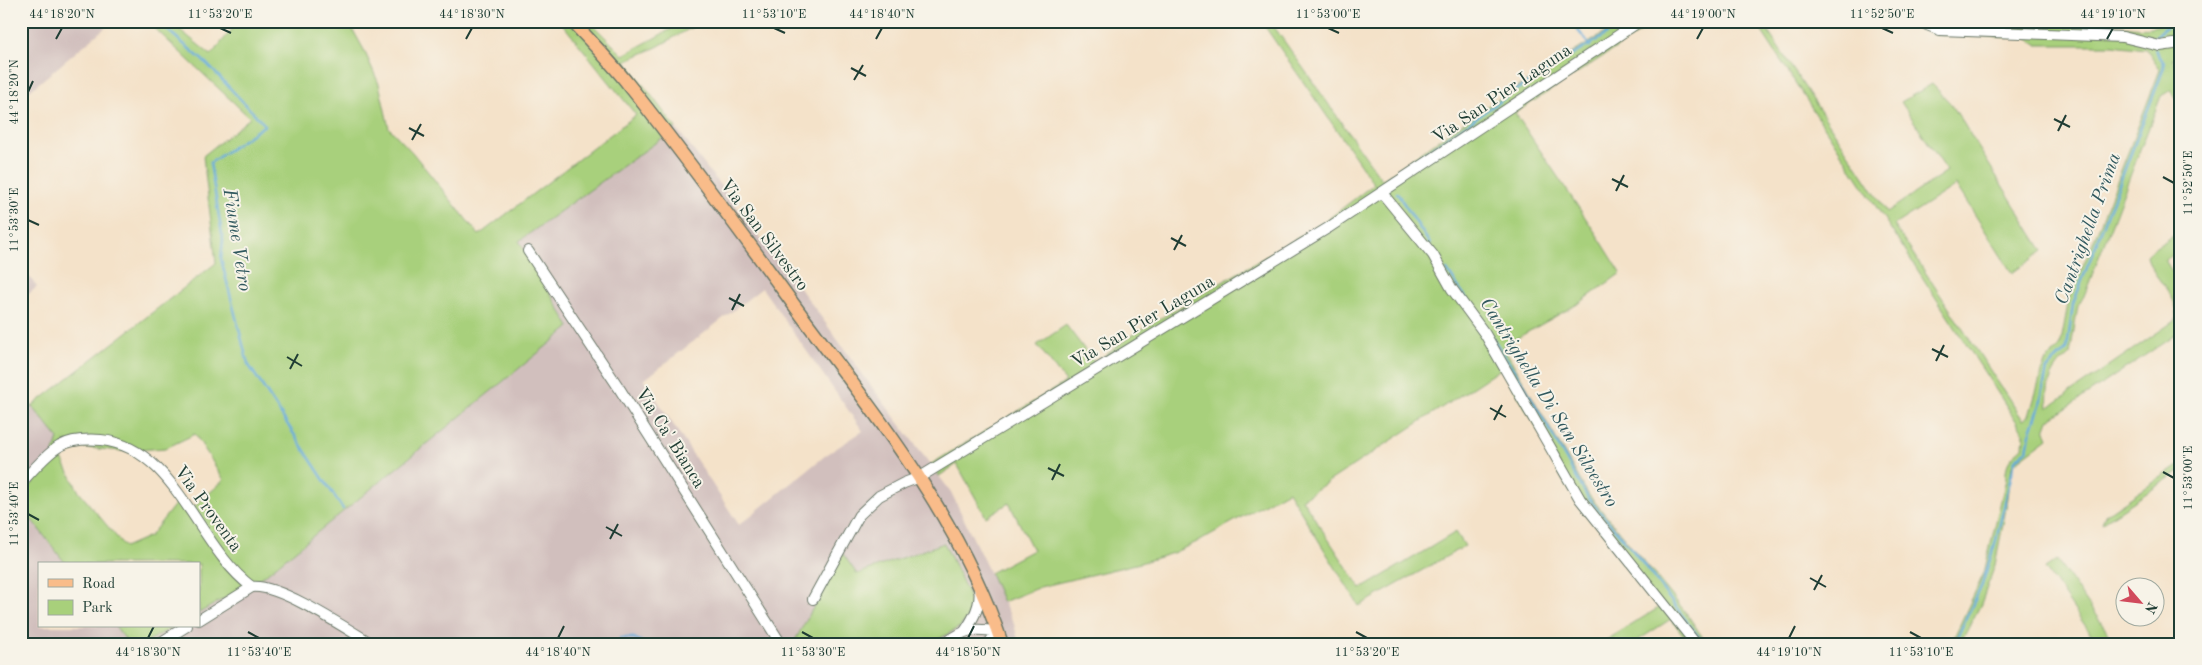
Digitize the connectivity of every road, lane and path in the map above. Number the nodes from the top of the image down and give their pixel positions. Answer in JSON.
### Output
{"nodes":[{"id":1,"x":572,"y":21,"type":"edge"},
{"id":2,"x":1640,"y":21,"type":"edge"},
{"id":3,"x":1924,"y":21,"type":"edge"},
{"id":4,"x":2181,"y":43,"type":"edge"},
{"id":5,"x":1382,"y":193,"type":"junction"},
{"id":6,"x":528,"y":251,"type":"dead end"},
{"id":7,"x":920,"y":477,"type":"junction"},
{"id":8,"x":21,"y":483,"type":"edge"},
{"id":9,"x":979,"y":586,"type":"junction"},
{"id":10,"x":252,"y":587,"type":"junction"},
{"id":11,"x":813,"y":599,"type":"dead end"},
{"id":12,"x":200,"y":619,"type":"edge"},
{"id":13,"x":185,"y":628,"type":"edge"},
{"id":14,"x":965,"y":631,"type":"junction"},
{"id":15,"x":1000,"y":638,"type":"edge"},
{"id":16,"x":158,"y":644,"type":"edge"},
{"id":17,"x":372,"y":644,"type":"edge"},
{"id":18,"x":781,"y":644,"type":"edge"},
{"id":19,"x":944,"y":644,"type":"edge"},
{"id":20,"x":988,"y":644,"type":"edge"},
{"id":21,"x":1696,"y":644,"type":"edge"}],
"edges":[{"from":1,"to":7,"type":"main road","name":"Via San Silvestro"},
{"from":2,"to":5,"type":"street","name":"Via San Pier Laguna"},
{"from":3,"to":4,"type":"street"},
{"from":5,"to":7,"type":"street","name":"Via San Pier Laguna"},
{"from":5,"to":21,"type":"street"},
{"from":6,"to":18,"type":"street","name":"Via Ca' Bianca"},
{"from":7,"to":9,"type":"main road","name":"Via San Silvestro"},
{"from":7,"to":11,"type":"street"},
{"from":8,"to":10,"type":"street","name":"Via Proventa"},
{"from":9,"to":14,"type":"street"},
{"from":9,"to":15,"type":"main road","name":"Via San Silvestro"},
{"from":10,"to":12,"type":"street"},
{"from":10,"to":17,"type":"street"},
{"from":13,"to":16,"type":"street"},
{"from":14,"to":15,"type":"street"},
{"from":14,"to":19,"type":"street"},
{"from":15,"to":20,"type":"street"}]}
